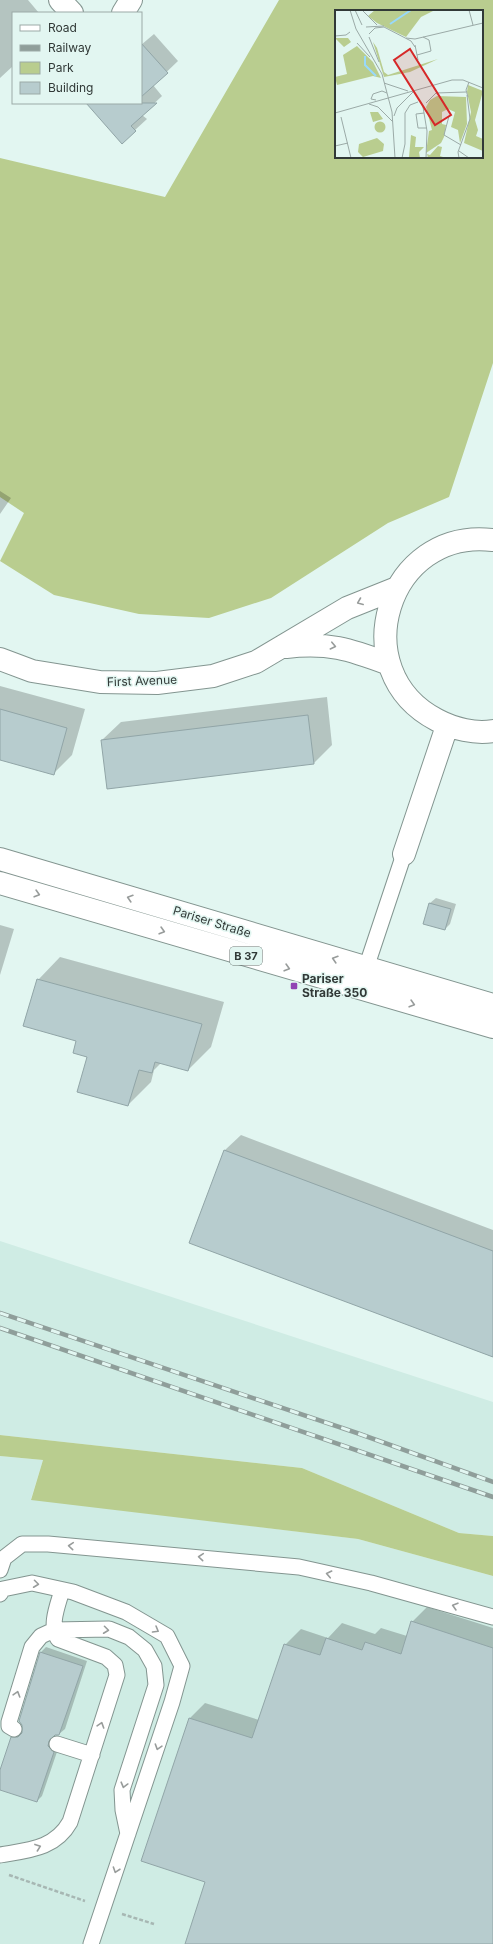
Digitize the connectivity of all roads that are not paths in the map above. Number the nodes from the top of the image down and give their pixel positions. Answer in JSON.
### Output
{"nodes":[{"id":1,"x":60,"y":0,"type":"edge"},
{"id":2,"x":131,"y":0,"type":"edge"},
{"id":3,"x":71,"y":12,"type":"edge"},
{"id":4,"x":124,"y":12,"type":"edge"},
{"id":5,"x":493,"y":540,"type":"edge"},
{"id":6,"x":397,"y":588,"type":"junction"},
{"id":7,"x":280,"y":648,"type":"junction"},
{"id":8,"x":0,"y":659,"type":"edge"},
{"id":9,"x":389,"y":664,"type":"junction"},
{"id":10,"x":447,"y":726,"type":"junction"},
{"id":11,"x":493,"y":731,"type":"edge"},
{"id":12,"x":404,"y":854,"type":"joint"},
{"id":13,"x":0,"y":859,"type":"edge"},
{"id":14,"x":0,"y":883,"type":"edge"},
{"id":15,"x":366,"y":968,"type":"junction"},
{"id":16,"x":439,"y":989,"type":"junction"},
{"id":17,"x":493,"y":994,"type":"edge"},
{"id":18,"x":493,"y":1005,"type":"edge"},
{"id":19,"x":493,"y":1027,"type":"edge"},
{"id":20,"x":0,"y":1570,"type":"edge"},
{"id":21,"x":62,"y":1590,"type":"junction"},
{"id":22,"x":0,"y":1594,"type":"edge"},
{"id":23,"x":493,"y":1617,"type":"edge"},
{"id":24,"x":54,"y":1630,"type":"junction"},
{"id":25,"x":14,"y":1729,"type":"dead end"},
{"id":26,"x":57,"y":1744,"type":"dead end"},
{"id":27,"x":92,"y":1755,"type":"junction"},
{"id":28,"x":128,"y":1836,"type":"junction"},
{"id":29,"x":0,"y":1855,"type":"edge"},
{"id":30,"x":92,"y":1944,"type":"edge"}],
"edges":[{"from":1,"to":3,"type":"main road"},
{"from":2,"to":4,"type":"main road"},
{"from":5,"to":6,"type":"main road"},
{"from":6,"to":7,"type":"main road","name":"First Avenue","one_way":true},
{"from":6,"to":9,"type":"main road"},
{"from":7,"to":8,"type":"main road","name":"First Avenue"},
{"from":7,"to":9,"type":"main road","name":"First Avenue","one_way":true},
{"from":9,"to":10,"type":"main road"},
{"from":10,"to":11,"type":"main road"},
{"from":10,"to":12,"type":"main road"},
{"from":12,"to":15,"type":"lane"},
{"from":15,"to":13,"type":"main road","name":"Pariser Straße","number":"B 37","one_way":true},
{"from":14,"to":19,"type":"main road","name":"Pariser Straße","number":"B 37","one_way":true},
{"from":15,"to":16,"type":"main road","name":"Pariser Straße","number":"B 37"},
{"from":16,"to":17,"type":"main road"},
{"from":16,"to":18,"type":"main road","name":"Pariser Straße","number":"B 37"},
{"from":23,"to":20,"type":"lane","one_way":true},
{"from":22,"to":21,"type":"lane","one_way":true},
{"from":21,"to":24,"type":"lane"},
{"from":21,"to":28,"type":"lane","one_way":true},
{"from":25,"to":24,"type":"lane","one_way":true},
{"from":27,"to":24,"type":"lane","one_way":true},
{"from":24,"to":28,"type":"lane","one_way":true},
{"from":26,"to":27,"type":"lane"},
{"from":29,"to":27,"type":"lane","one_way":true},
{"from":28,"to":30,"type":"lane","one_way":true}]}
